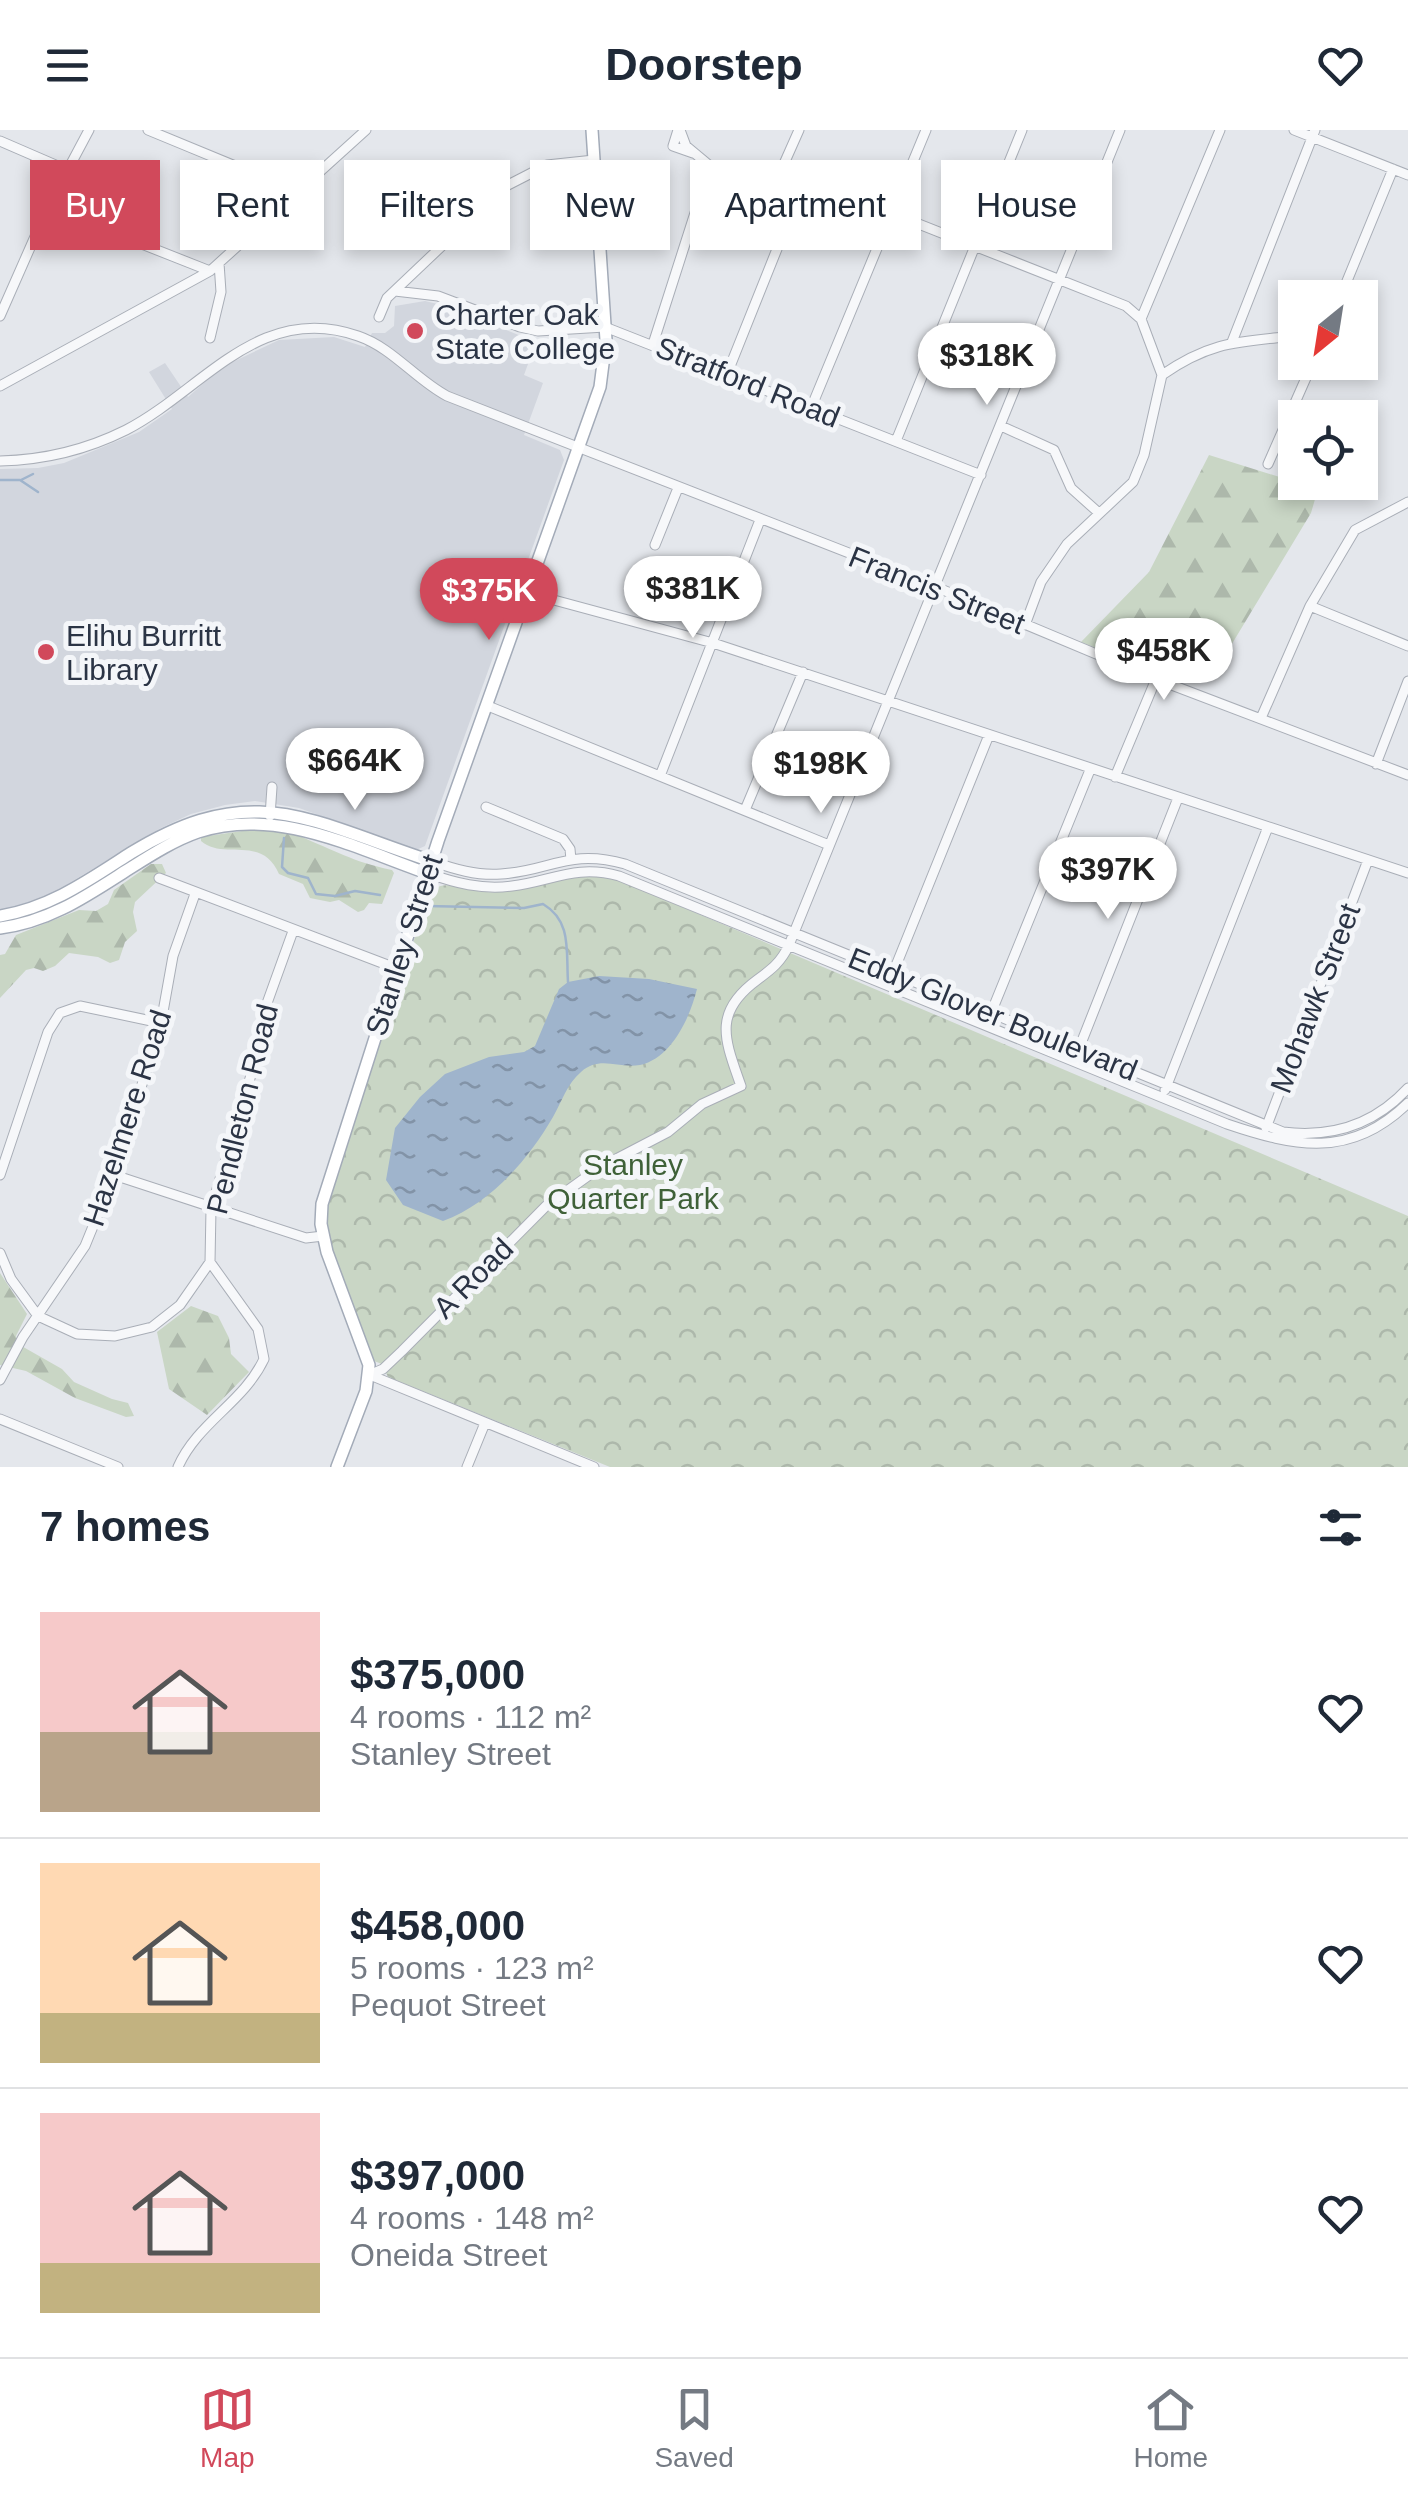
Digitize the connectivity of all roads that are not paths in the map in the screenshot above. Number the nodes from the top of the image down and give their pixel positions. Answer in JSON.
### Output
{"nodes":[{"id":1,"x":89,"y":130,"type":"edge"},
{"id":2,"x":148,"y":130,"type":"edge"},
{"id":3,"x":366,"y":130,"type":"edge"},
{"id":4,"x":592,"y":130,"type":"edge"},
{"id":5,"x":679,"y":130,"type":"edge"},
{"id":6,"x":799,"y":130,"type":"edge"},
{"id":7,"x":926,"y":130,"type":"edge"},
{"id":8,"x":1022,"y":130,"type":"edge"},
{"id":9,"x":1120,"y":130,"type":"edge"},
{"id":10,"x":1220,"y":130,"type":"edge"},
{"id":11,"x":1294,"y":130,"type":"edge"},
{"id":12,"x":1314,"y":134,"type":"edge"},
{"id":13,"x":2,"y":142,"type":"edge"},
{"id":14,"x":44,"y":160,"type":"edge"},
{"id":15,"x":72,"y":160,"type":"edge"},
{"id":16,"x":221,"y":160,"type":"edge"},
{"id":17,"x":594,"y":160,"type":"edge"},
{"id":18,"x":702,"y":160,"type":"edge"},
{"id":19,"x":786,"y":160,"type":"edge"},
{"id":20,"x":914,"y":160,"type":"edge"},
{"id":21,"x":1010,"y":160,"type":"edge"},
{"id":22,"x":324,"y":167,"type":"edge"},
{"id":23,"x":1393,"y":169,"type":"junction"},
{"id":24,"x":530,"y":174,"type":"edge"},
{"id":25,"x":1408,"y":175,"type":"edge"},
{"id":26,"x":690,"y":228,"type":"edge"},
{"id":27,"x":30,"y":245,"type":"edge"},
{"id":28,"x":158,"y":250,"type":"edge"},
{"id":29,"x":234,"y":250,"type":"edge"},
{"id":30,"x":600,"y":250,"type":"edge"},
{"id":31,"x":777,"y":250,"type":"edge"},
{"id":32,"x":876,"y":250,"type":"edge"},
{"id":33,"x":974,"y":250,"type":"edge"},
{"id":34,"x":989,"y":250,"type":"edge"},
{"id":35,"x":220,"y":263,"type":"junction"},
{"id":36,"x":210,"y":271,"type":"junction"},
{"id":37,"x":0,"y":274,"type":"edge"},
{"id":38,"x":1060,"y":278,"type":"junction"},
{"id":39,"x":14,"y":280,"type":"junction"},
{"id":40,"x":1347,"y":280,"type":"edge"},
{"id":41,"x":395,"y":290,"type":"junction"},
{"id":42,"x":0,"y":316,"type":"edge"},
{"id":43,"x":379,"y":317,"type":"dead end"},
{"id":44,"x":1141,"y":319,"type":"junction"},
{"id":45,"x":605,"y":327,"type":"junction"},
{"id":46,"x":210,"y":338,"type":"dead end"},
{"id":47,"x":1278,"y":338,"type":"edge"},
{"id":48,"x":1232,"y":342,"type":"junction"},
{"id":49,"x":653,"y":344,"type":"junction"},
{"id":50,"x":727,"y":374,"type":"junction"},
{"id":51,"x":1162,"y":375,"type":"junction"},
{"id":52,"x":1305,"y":380,"type":"edge"},
{"id":53,"x":0,"y":386,"type":"edge"},
{"id":54,"x":811,"y":408,"type":"junction"},
{"id":55,"x":1001,"y":426,"type":"junction"},
{"id":56,"x":896,"y":441,"type":"junction"},
{"id":57,"x":578,"y":448,"type":"junction"},
{"id":58,"x":0,"y":462,"type":"edge"},
{"id":59,"x":1268,"y":464,"type":"dead end"},
{"id":60,"x":981,"y":475,"type":"junction"},
{"id":61,"x":678,"y":488,"type":"junction"},
{"id":62,"x":1408,"y":502,"type":"edge"},
{"id":63,"x":1099,"y":513,"type":"junction"},
{"id":64,"x":760,"y":520,"type":"junction"},
{"id":65,"x":654,"y":545,"type":"dead end"},
{"id":66,"x":936,"y":587,"type":"junction"},
{"id":67,"x":528,"y":593,"type":"junction"},
{"id":68,"x":1310,"y":606,"type":"junction"},
{"id":69,"x":1024,"y":625,"type":"junction"},
{"id":70,"x":713,"y":642,"type":"junction"},
{"id":71,"x":1408,"y":646,"type":"edge"},
{"id":72,"x":803,"y":672,"type":"junction"},
{"id":73,"x":1156,"y":679,"type":"junction"},
{"id":74,"x":1408,"y":681,"type":"edge"},
{"id":75,"x":888,"y":701,"type":"junction"},
{"id":76,"x":488,"y":706,"type":"junction"},
{"id":77,"x":1261,"y":718,"type":"junction"},
{"id":78,"x":989,"y":735,"type":"junction"},
{"id":79,"x":1376,"y":764,"type":"junction"},
{"id":80,"x":1090,"y":770,"type":"junction"},
{"id":81,"x":1408,"y":774,"type":"edge"},
{"id":82,"x":660,"y":776,"type":"junction"},
{"id":83,"x":1115,"y":778,"type":"junction"},
{"id":84,"x":272,"y":787,"type":"dead end"},
{"id":85,"x":1178,"y":798,"type":"junction"},
{"id":86,"x":486,"y":807,"type":"dead end"},
{"id":87,"x":745,"y":810,"type":"junction"},
{"id":88,"x":270,"y":818,"type":"junction"},
{"id":89,"x":1268,"y":827,"type":"junction"},
{"id":90,"x":829,"y":846,"type":"junction"},
{"id":91,"x":571,"y":858,"type":"junction"},
{"id":92,"x":132,"y":860,"type":"junction"},
{"id":93,"x":1368,"y":860,"type":"junction"},
{"id":94,"x":429,"y":867,"type":"junction"},
{"id":95,"x":572,"y":872,"type":"junction"},
{"id":96,"x":1408,"y":873,"type":"edge"},
{"id":97,"x":160,"y":878,"type":"dead end"},
{"id":98,"x":684,"y":887,"type":"junction"},
{"id":99,"x":194,"y":894,"type":"junction"},
{"id":100,"x":678,"y":900,"type":"junction"},
{"id":101,"x":0,"y":916,"type":"edge"},
{"id":102,"x":0,"y":928,"type":"edge"},
{"id":103,"x":294,"y":932,"type":"junction"},
{"id":104,"x":794,"y":932,"type":"junction"},
{"id":105,"x":790,"y":945,"type":"junction"},
{"id":106,"x":398,"y":969,"type":"junction"},
{"id":107,"x":893,"y":973,"type":"junction"},
{"id":108,"x":888,"y":985,"type":"junction"},
{"id":109,"x":991,"y":1013,"type":"junction"},
{"id":110,"x":161,"y":1023,"type":"junction"},
{"id":111,"x":986,"y":1026,"type":"junction"},
{"id":112,"x":1079,"y":1049,"type":"junction"},
{"id":113,"x":1074,"y":1062,"type":"junction"},
{"id":114,"x":1166,"y":1085,"type":"junction"},
{"id":115,"x":1408,"y":1088,"type":"edge"},
{"id":116,"x":1162,"y":1097,"type":"junction"},
{"id":117,"x":1408,"y":1103,"type":"edge"},
{"id":118,"x":1384,"y":1116,"type":"junction"},
{"id":119,"x":1265,"y":1131,"type":"junction"},
{"id":120,"x":0,"y":1175,"type":"edge"},
{"id":121,"x":114,"y":1175,"type":"junction"},
{"id":122,"x":211,"y":1209,"type":"junction"},
{"id":123,"x":322,"y":1236,"type":"junction"},
{"id":124,"x":0,"y":1254,"type":"edge"},
{"id":125,"x":210,"y":1262,"type":"junction"},
{"id":126,"x":38,"y":1316,"type":"junction"},
{"id":127,"x":370,"y":1375,"type":"junction"},
{"id":128,"x":0,"y":1380,"type":"edge"},
{"id":129,"x":0,"y":1419,"type":"edge"},
{"id":130,"x":484,"y":1423,"type":"junction"},
{"id":131,"x":118,"y":1467,"type":"edge"},
{"id":132,"x":178,"y":1467,"type":"edge"},
{"id":133,"x":337,"y":1467,"type":"edge"},
{"id":134,"x":467,"y":1467,"type":"edge"},
{"id":135,"x":594,"y":1467,"type":"edge"}],
"edges":[{"from":1,"to":15,"type":"street"},
{"from":2,"to":16,"type":"street"},
{"from":3,"to":22,"type":"street"},
{"from":4,"to":17,"type":"main road","name":"Stanley Street"},
{"from":5,"to":18,"type":"street"},
{"from":6,"to":19,"type":"street"},
{"from":7,"to":20,"type":"street"},
{"from":8,"to":21,"type":"street"},
{"from":9,"to":38,"type":"street"},
{"from":10,"to":44,"type":"street"},
{"from":11,"to":12,"type":"street"},
{"from":12,"to":23,"type":"street"},
{"from":12,"to":48,"type":"street"},
{"from":13,"to":14,"type":"street"},
{"from":23,"to":25,"type":"street"},
{"from":23,"to":40,"type":"street"},
{"from":24,"to":41,"type":"street"},
{"from":26,"to":49,"type":"street"},
{"from":27,"to":39,"type":"street"},
{"from":28,"to":36,"type":"street"},
{"from":29,"to":35,"type":"street"},
{"from":30,"to":45,"type":"main road","name":"Stanley Street"},
{"from":31,"to":50,"type":"street"},
{"from":32,"to":54,"type":"street"},
{"from":33,"to":56,"type":"street"},
{"from":34,"to":38,"type":"street"},
{"from":35,"to":36,"type":"street"},
{"from":35,"to":46,"type":"street"},
{"from":36,"to":53,"type":"street"},
{"from":37,"to":39,"type":"street"},
{"from":38,"to":44,"type":"street"},
{"from":38,"to":55,"type":"street"},
{"from":39,"to":42,"type":"street"},
{"from":41,"to":43,"type":"street"},
{"from":41,"to":45,"type":"street","name":"Stratford Road"},
{"from":44,"to":51,"type":"street"},
{"from":45,"to":49,"type":"street","name":"Stratford Road"},
{"from":45,"to":57,"type":"main road","name":"Stanley Street"},
{"from":47,"to":48,"type":"street"},
{"from":48,"to":51,"type":"street"},
{"from":49,"to":50,"type":"street","name":"Stratford Road"},
{"from":50,"to":54,"type":"street","name":"Stratford Road"},
{"from":51,"to":63,"type":"street"},
{"from":52,"to":59,"type":"street"},
{"from":54,"to":56,"type":"street","name":"Stratford Road"},
{"from":55,"to":60,"type":"street"},
{"from":55,"to":63,"type":"street"},
{"from":56,"to":60,"type":"street","name":"Stratford Road"},
{"from":57,"to":58,"type":"street","name":"Francis Street"},
{"from":57,"to":61,"type":"street","name":"Francis Street"},
{"from":57,"to":67,"type":"main road","name":"Stanley Street"},
{"from":60,"to":66,"type":"street"},
{"from":61,"to":64,"type":"street","name":"Francis Street"},
{"from":61,"to":65,"type":"street"},
{"from":62,"to":68,"type":"street"},
{"from":63,"to":69,"type":"street"},
{"from":64,"to":66,"type":"street","name":"Francis Street"},
{"from":64,"to":70,"type":"street"},
{"from":66,"to":69,"type":"street","name":"Francis Street"},
{"from":66,"to":75,"type":"street"},
{"from":67,"to":70,"type":"street"},
{"from":67,"to":76,"type":"main road","name":"Stanley Street"},
{"from":68,"to":71,"type":"street"},
{"from":68,"to":77,"type":"street"},
{"from":69,"to":73,"type":"street","name":"Francis Street"},
{"from":70,"to":72,"type":"street"},
{"from":70,"to":82,"type":"street"},
{"from":72,"to":75,"type":"street"},
{"from":72,"to":87,"type":"street"},
{"from":73,"to":77,"type":"street","name":"Francis Street"},
{"from":73,"to":83,"type":"street"},
{"from":74,"to":79,"type":"street"},
{"from":75,"to":78,"type":"street"},
{"from":75,"to":90,"type":"street"},
{"from":76,"to":82,"type":"street"},
{"from":76,"to":94,"type":"main road","name":"Stanley Street"},
{"from":77,"to":79,"type":"street","name":"Francis Street"},
{"from":78,"to":80,"type":"street"},
{"from":78,"to":107,"type":"street"},
{"from":79,"to":81,"type":"street","name":"Francis Street"},
{"from":80,"to":83,"type":"street"},
{"from":80,"to":109,"type":"street"},
{"from":82,"to":87,"type":"street"},
{"from":83,"to":85,"type":"street"},
{"from":84,"to":88,"type":"street"},
{"from":85,"to":89,"type":"street"},
{"from":85,"to":112,"type":"street"},
{"from":86,"to":91,"type":"street"},
{"from":87,"to":90,"type":"street"},
{"from":88,"to":92,"type":"main road"},
{"from":88,"to":94,"type":"main road"},
{"from":89,"to":93,"type":"street"},
{"from":89,"to":114,"type":"street"},
{"from":90,"to":104,"type":"street"},
{"from":91,"to":94,"type":"street","name":"Eddy Glover Boulevard"},
{"from":91,"to":95,"type":"street"},
{"from":91,"to":98,"type":"street","name":"Eddy Glover Boulevard"},
{"from":92,"to":101,"type":"main road"},
{"from":92,"to":102,"type":"main road"},
{"from":93,"to":96,"type":"street"},
{"from":93,"to":119,"type":"street","name":"Mohawk Street"},
{"from":94,"to":95,"type":"street","name":"Eddy Glover Boulevard"},
{"from":94,"to":106,"type":"main road","name":"Stanley Street"},
{"from":95,"to":100,"type":"street","name":"Eddy Glover Boulevard"},
{"from":97,"to":99,"type":"street"},
{"from":98,"to":100,"type":"street"},
{"from":98,"to":104,"type":"street","name":"Eddy Glover Boulevard"},
{"from":99,"to":103,"type":"street"},
{"from":99,"to":110,"type":"street","name":"Hazelmere Road"},
{"from":100,"to":105,"type":"street","name":"Eddy Glover Boulevard"},
{"from":103,"to":106,"type":"street"},
{"from":103,"to":122,"type":"street","name":"Pendleton Road"},
{"from":104,"to":105,"type":"street"},
{"from":104,"to":107,"type":"street","name":"Eddy Glover Boulevard"},
{"from":105,"to":108,"type":"street","name":"Eddy Glover Boulevard"},
{"from":105,"to":127,"type":"street","name":"A Road"},
{"from":106,"to":123,"type":"main road","name":"Stanley Street"},
{"from":107,"to":108,"type":"street"},
{"from":107,"to":109,"type":"street","name":"Eddy Glover Boulevard"},
{"from":108,"to":111,"type":"street","name":"Eddy Glover Boulevard"},
{"from":109,"to":111,"type":"street"},
{"from":109,"to":112,"type":"street","name":"Eddy Glover Boulevard"},
{"from":110,"to":120,"type":"street"},
{"from":110,"to":121,"type":"street","name":"Hazelmere Road"},
{"from":111,"to":113,"type":"street","name":"Eddy Glover Boulevard"},
{"from":112,"to":113,"type":"street"},
{"from":112,"to":114,"type":"street","name":"Eddy Glover Boulevard"},
{"from":113,"to":116,"type":"street","name":"Eddy Glover Boulevard"},
{"from":114,"to":116,"type":"street"},
{"from":114,"to":119,"type":"street","name":"Eddy Glover Boulevard"},
{"from":115,"to":118,"type":"street","name":"Eddy Glover Boulevard"},
{"from":116,"to":119,"type":"street","name":"Eddy Glover Boulevard"},
{"from":117,"to":118,"type":"street","name":"Eddy Glover Boulevard"},
{"from":118,"to":119,"type":"street","name":"Eddy Glover Boulevard"},
{"from":121,"to":122,"type":"street"},
{"from":121,"to":126,"type":"street","name":"Hazelmere Road"},
{"from":122,"to":123,"type":"street"},
{"from":122,"to":125,"type":"street","name":"Pendleton Road"},
{"from":123,"to":127,"type":"main road","name":"Stanley Street"},
{"from":124,"to":126,"type":"street"},
{"from":125,"to":126,"type":"street"},
{"from":125,"to":132,"type":"street"},
{"from":126,"to":128,"type":"street","name":"Hazelmere Road"},
{"from":127,"to":130,"type":"street"},
{"from":127,"to":133,"type":"main road"},
{"from":129,"to":131,"type":"street"},
{"from":130,"to":134,"type":"street"},
{"from":130,"to":135,"type":"street"}]}
